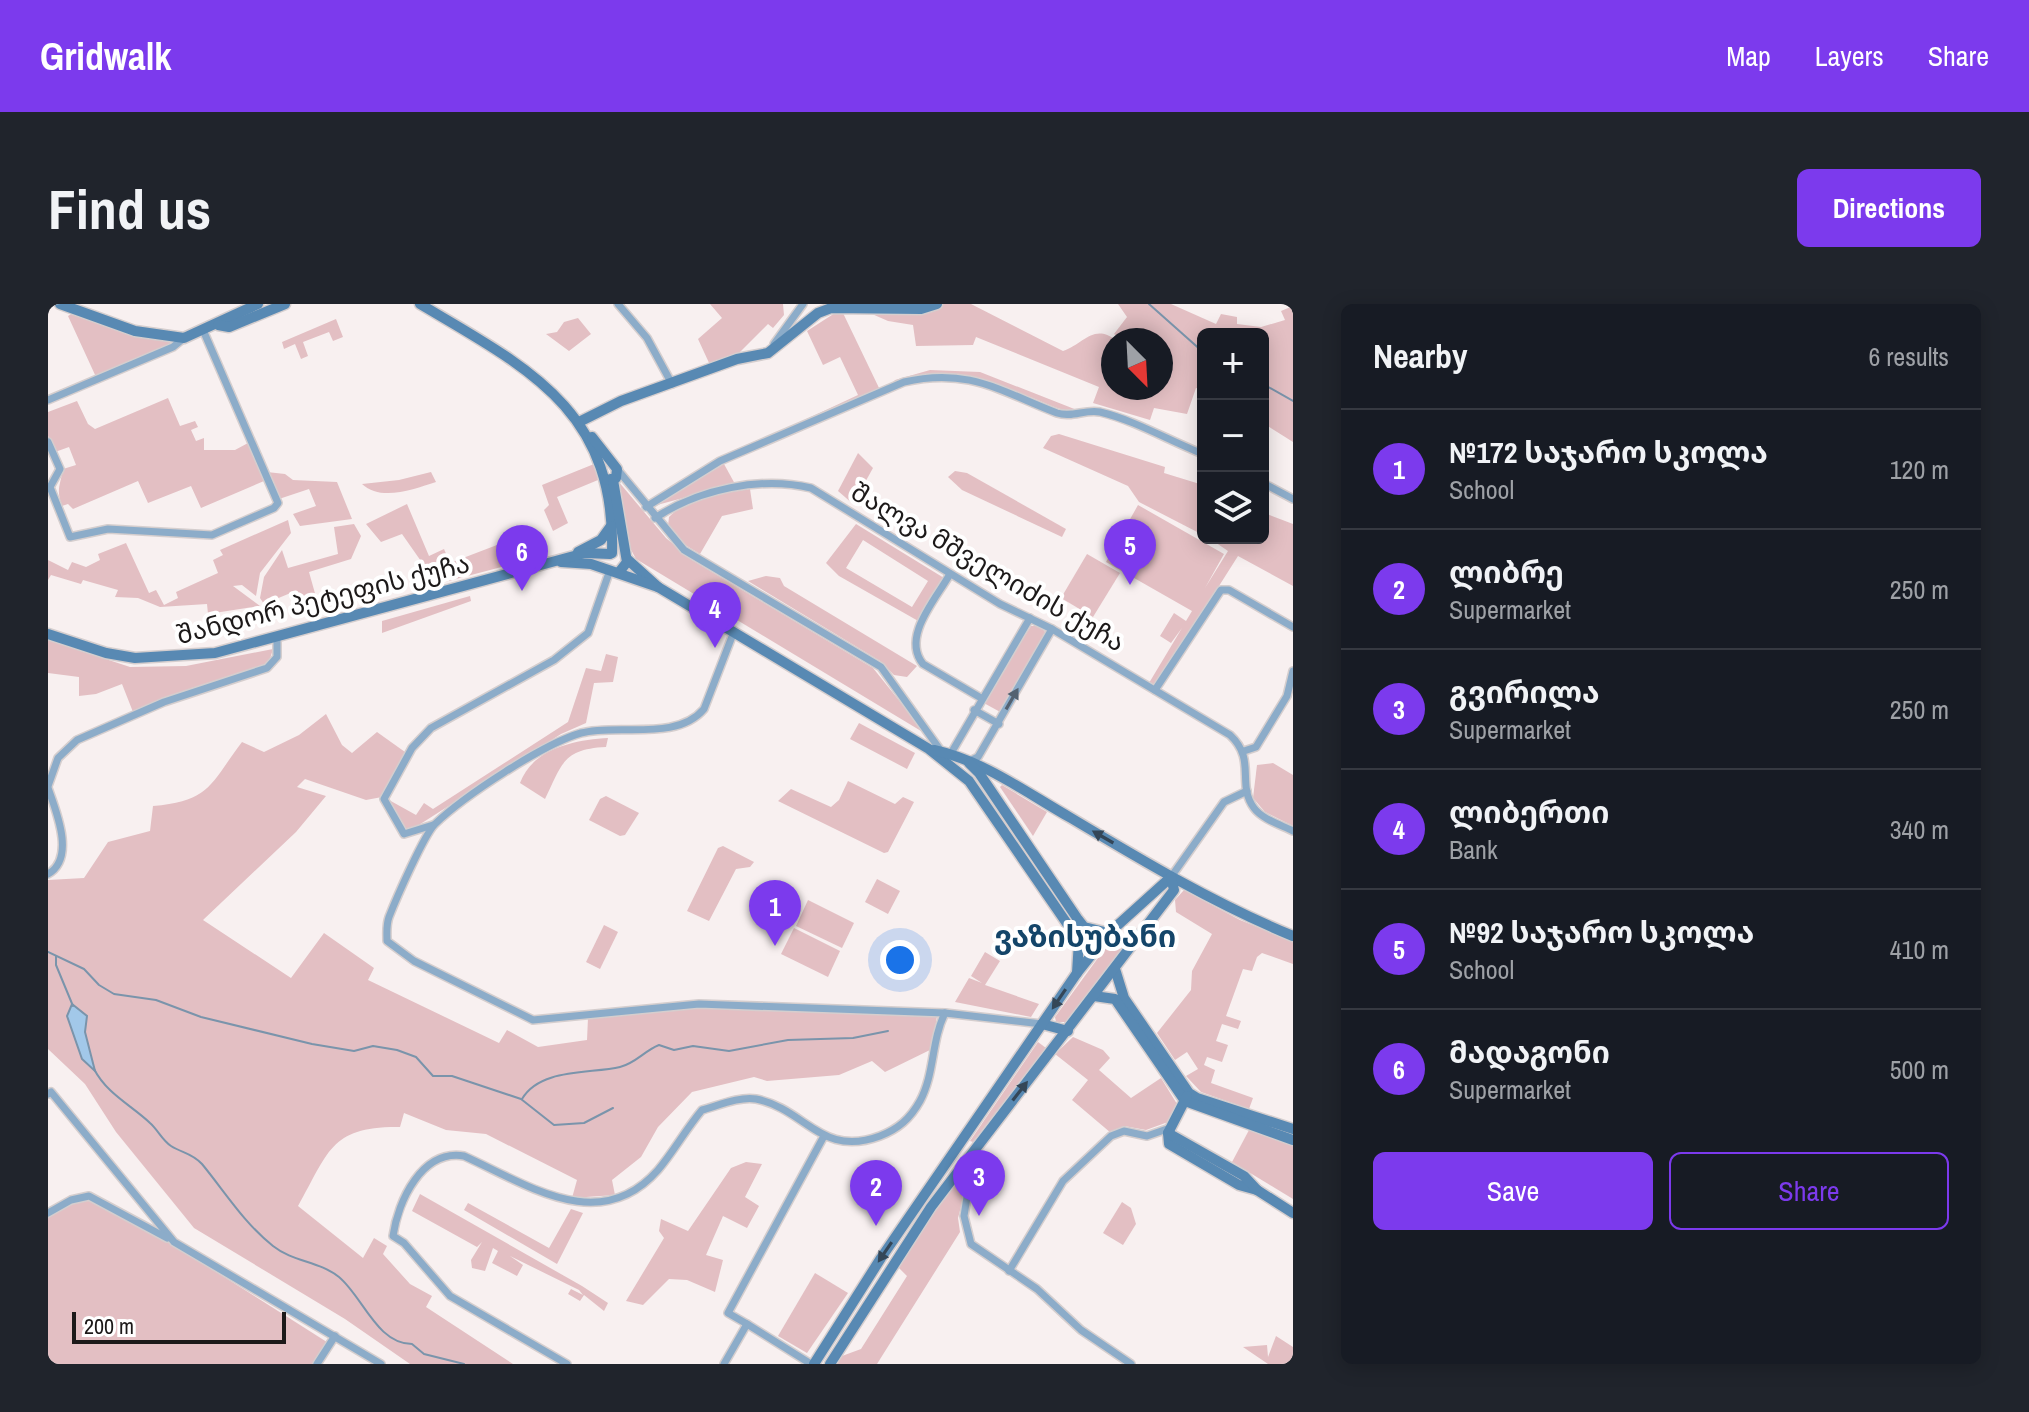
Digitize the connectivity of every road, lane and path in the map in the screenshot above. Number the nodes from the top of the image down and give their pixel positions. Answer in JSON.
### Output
{"nodes":[{"id":1,"x":60,"y":304,"type":"edge"},
{"id":2,"x":258,"y":304,"type":"edge"},
{"id":3,"x":285,"y":304,"type":"edge"},
{"id":4,"x":420,"y":304,"type":"edge"},
{"id":5,"x":618,"y":304,"type":"edge"},
{"id":6,"x":803,"y":304,"type":"edge"},
{"id":7,"x":937,"y":304,"type":"edge"},
{"id":8,"x":218,"y":325,"type":"junction"},
{"id":9,"x":203,"y":330,"type":"junction"},
{"id":10,"x":184,"y":338,"type":"junction"},
{"id":11,"x":768,"y":353,"type":"junction"},
{"id":12,"x":672,"y":384,"type":"junction"},
{"id":13,"x":48,"y":400,"type":"edge"},
{"id":14,"x":582,"y":426,"type":"junction"},
{"id":15,"x":48,"y":442,"type":"edge"},
{"id":16,"x":1197,"y":452,"type":"edge"},
{"id":17,"x":611,"y":474,"type":"junction"},
{"id":18,"x":1269,"y":486,"type":"edge"},
{"id":19,"x":1293,"y":499,"type":"edge"},
{"id":20,"x":646,"y":507,"type":"junction"},
{"id":21,"x":655,"y":518,"type":"junction"},
{"id":22,"x":612,"y":524,"type":"junction"},
{"id":23,"x":611,"y":553,"type":"junction"},
{"id":24,"x":626,"y":557,"type":"junction"},
{"id":25,"x":566,"y":559,"type":"junction"},
{"id":26,"x":613,"y":570,"type":"junction"},
{"id":27,"x":950,"y":574,"type":"junction"},
{"id":28,"x":658,"y":587,"type":"junction"},
{"id":29,"x":1030,"y":618,"type":"junction"},
{"id":30,"x":1293,"y":627,"type":"edge"},
{"id":31,"x":1052,"y":629,"type":"junction"},
{"id":32,"x":48,"y":634,"type":"edge"},
{"id":33,"x":733,"y":634,"type":"junction"},
{"id":34,"x":277,"y":638,"type":"junction"},
{"id":35,"x":1293,"y":671,"type":"edge"},
{"id":36,"x":1155,"y":690,"type":"junction"},
{"id":37,"x":981,"y":698,"type":"junction"},
{"id":38,"x":974,"y":710,"type":"junction"},
{"id":39,"x":999,"y":724,"type":"junction"},
{"id":40,"x":929,"y":749,"type":"junction"},
{"id":41,"x":1244,"y":751,"type":"junction"},
{"id":42,"x":946,"y":753,"type":"junction"},
{"id":43,"x":967,"y":762,"type":"junction"},
{"id":44,"x":958,"y":772,"type":"junction"},
{"id":45,"x":48,"y":787,"type":"edge"},
{"id":46,"x":1247,"y":791,"type":"junction"},
{"id":47,"x":433,"y":825,"type":"junction"},
{"id":48,"x":1293,"y":831,"type":"edge"},
{"id":49,"x":48,"y":874,"type":"edge"},
{"id":50,"x":1171,"y":877,"type":"junction"},
{"id":51,"x":1132,"y":913,"type":"junction"},
{"id":52,"x":1109,"y":933,"type":"junction"},
{"id":53,"x":1141,"y":933,"type":"junction"},
{"id":54,"x":1293,"y":936,"type":"edge"},
{"id":55,"x":1115,"y":969,"type":"junction"},
{"id":56,"x":1077,"y":973,"type":"junction"},
{"id":57,"x":1094,"y":996,"type":"junction"},
{"id":58,"x":945,"y":1013,"type":"junction"},
{"id":59,"x":1042,"y":1024,"type":"junction"},
{"id":60,"x":1068,"y":1031,"type":"junction"},
{"id":61,"x":48,"y":1094,"type":"edge"},
{"id":62,"x":1186,"y":1096,"type":"junction"},
{"id":63,"x":1253,"y":1121,"type":"junction"},
{"id":64,"x":1293,"y":1129,"type":"edge"},
{"id":65,"x":1169,"y":1131,"type":"junction"},
{"id":66,"x":824,"y":1136,"type":"junction"},
{"id":67,"x":1293,"y":1140,"type":"edge"},
{"id":68,"x":961,"y":1142,"type":"junction"},
{"id":69,"x":974,"y":1152,"type":"junction"},
{"id":70,"x":48,"y":1213,"type":"edge"},
{"id":71,"x":1293,"y":1213,"type":"edge"},
{"id":72,"x":174,"y":1242,"type":"junction"},
{"id":73,"x":1009,"y":1271,"type":"junction"},
{"id":74,"x":747,"y":1324,"type":"junction"},
{"id":75,"x":335,"y":1336,"type":"junction"},
{"id":76,"x":317,"y":1364,"type":"edge"},
{"id":77,"x":381,"y":1364,"type":"edge"},
{"id":78,"x":567,"y":1364,"type":"edge"},
{"id":79,"x":724,"y":1364,"type":"edge"},
{"id":80,"x":813,"y":1364,"type":"edge"},
{"id":81,"x":830,"y":1364,"type":"edge"},
{"id":82,"x":1131,"y":1364,"type":"edge"}],
"edges":[{"from":1,"to":10,"type":"main road"},
{"from":2,"to":8,"type":"main road"},
{"from":3,"to":8,"type":"main road"},
{"from":4,"to":14,"type":"main road"},
{"from":5,"to":12,"type":"street"},
{"from":6,"to":11,"type":"street"},
{"from":7,"to":11,"type":"main road"},
{"from":8,"to":9,"type":"main road"},
{"from":9,"to":10,"type":"main road"},
{"from":9,"to":15,"type":"street"},
{"from":10,"to":13,"type":"street"},
{"from":11,"to":12,"type":"main road"},
{"from":12,"to":14,"type":"main road"},
{"from":14,"to":17,"type":"main road"},
{"from":16,"to":20,"type":"street"},
{"from":17,"to":20,"type":"street"},
{"from":17,"to":22,"type":"main road"},
{"from":17,"to":24,"type":"main road"},
{"from":18,"to":19,"type":"street"},
{"from":20,"to":21,"type":"street"},
{"from":21,"to":27,"type":"street","name":"შალვა მშველიძის ქუჩა"},
{"from":21,"to":42,"type":"street"},
{"from":22,"to":23,"type":"main road"},
{"from":22,"to":25,"type":"main road"},
{"from":23,"to":24,"type":"main road","name":"შანდორ პეტეფის ქუჩა"},
{"from":23,"to":25,"type":"main road","name":"შანდორ პეტეფის ქუჩა"},
{"from":23,"to":26,"type":"main road"},
{"from":24,"to":26,"type":"main road"},
{"from":24,"to":28,"type":"main road"},
{"from":25,"to":26,"type":"main road","name":"შანდორ პეტეფის ქუჩა"},
{"from":25,"to":34,"type":"main road","name":"შანდორ პეტეფის ქუჩა"},
{"from":26,"to":28,"type":"main road","name":"შანდორ პეტეფის ქუჩა"},
{"from":26,"to":47,"type":"street"},
{"from":27,"to":29,"type":"street","name":"შალვა მშველიძის ქუჩა"},
{"from":27,"to":37,"type":"street"},
{"from":28,"to":33,"type":"main road"},
{"from":29,"to":31,"type":"street","name":"შალვა მშველიძის ქუჩა"},
{"from":29,"to":37,"type":"street"},
{"from":30,"to":36,"type":"street"},
{"from":31,"to":36,"type":"street","name":"შალვა მშველიძის ქუჩა"},
{"from":39,"to":31,"type":"street","one_way":true},
{"from":32,"to":34,"type":"main road","name":"შანდორ პეტეფის ქუჩა"},
{"from":33,"to":40,"type":"main road"},
{"from":33,"to":47,"type":"street"},
{"from":34,"to":45,"type":"street"},
{"from":35,"to":41,"type":"street"},
{"from":36,"to":41,"type":"street","name":"შალვა მშველიძის ქუჩა"},
{"from":37,"to":38,"type":"street"},
{"from":38,"to":39,"type":"street"},
{"from":38,"to":42,"type":"street"},
{"from":39,"to":43,"type":"street"},
{"from":40,"to":42,"type":"main road"},
{"from":40,"to":44,"type":"main road"},
{"from":41,"to":46,"type":"street"},
{"from":42,"to":43,"type":"main road"},
{"from":43,"to":44,"type":"main road"},
{"from":50,"to":43,"type":"main road","one_way":true},
{"from":43,"to":52,"type":"main road"},
{"from":44,"to":56,"type":"main road"},
{"from":45,"to":49,"type":"street"},
{"from":46,"to":48,"type":"street"},
{"from":46,"to":50,"type":"street"},
{"from":47,"to":58,"type":"street"},
{"from":50,"to":51,"type":"main road"},
{"from":50,"to":53,"type":"main road"},
{"from":50,"to":54,"type":"main road"},
{"from":51,"to":52,"type":"main road"},
{"from":51,"to":53,"type":"main road"},
{"from":52,"to":56,"type":"main road"},
{"from":53,"to":55,"type":"main road"},
{"from":55,"to":57,"type":"main road"},
{"from":55,"to":62,"type":"main road"},
{"from":56,"to":59,"type":"main road","one_way":true},
{"from":57,"to":60,"type":"main road"},
{"from":57,"to":62,"type":"main road"},
{"from":58,"to":59,"type":"street"},
{"from":58,"to":66,"type":"street"},
{"from":59,"to":60,"type":"main road"},
{"from":59,"to":68,"type":"main road"},
{"from":69,"to":60,"type":"main road","one_way":true},
{"from":61,"to":72,"type":"street"},
{"from":62,"to":63,"type":"main road"},
{"from":62,"to":65,"type":"main road"},
{"from":63,"to":64,"type":"main road"},
{"from":63,"to":67,"type":"main road"},
{"from":65,"to":71,"type":"main road"},
{"from":65,"to":73,"type":"street"},
{"from":66,"to":74,"type":"street"},
{"from":66,"to":78,"type":"street"},
{"from":68,"to":69,"type":"main road"},
{"from":68,"to":80,"type":"main road","one_way":true},
{"from":69,"to":73,"type":"street"},
{"from":69,"to":81,"type":"main road"},
{"from":70,"to":72,"type":"street"},
{"from":72,"to":75,"type":"street"},
{"from":73,"to":82,"type":"street"},
{"from":74,"to":79,"type":"street"},
{"from":74,"to":80,"type":"street"},
{"from":75,"to":76,"type":"street"},
{"from":75,"to":77,"type":"street"}]}
